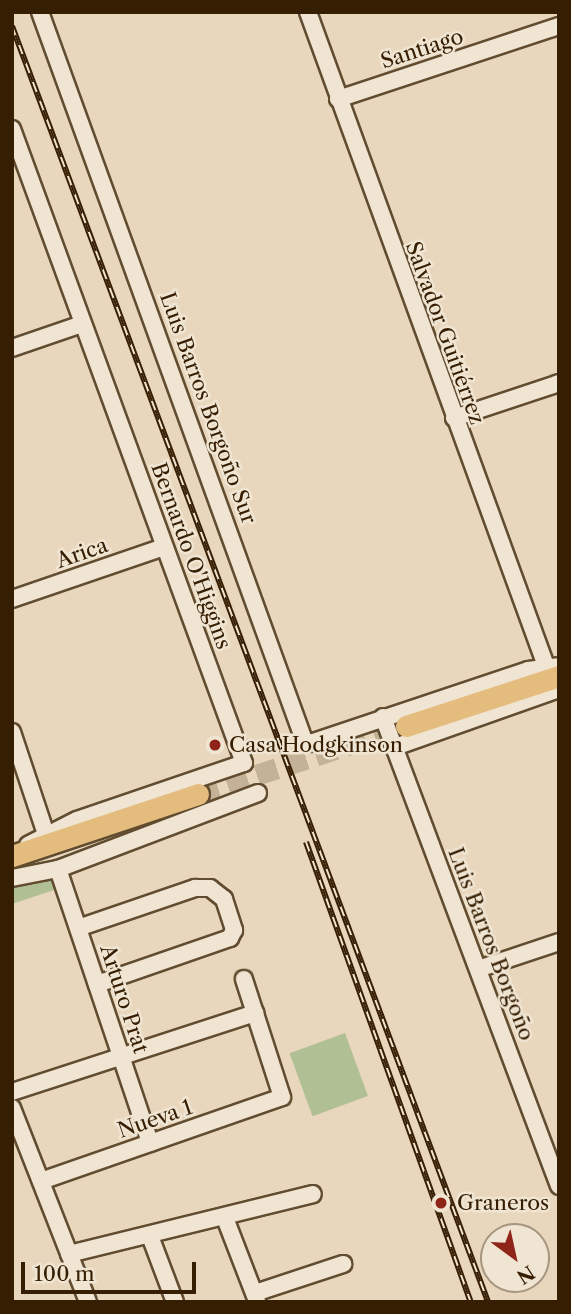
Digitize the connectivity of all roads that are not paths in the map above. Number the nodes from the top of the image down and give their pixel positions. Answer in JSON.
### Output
{"nodes":[{"id":1,"x":40,"y":12,"type":"edge"},
{"id":2,"x":307,"y":12,"type":"edge"},
{"id":3,"x":559,"y":26,"type":"edge"},
{"id":4,"x":338,"y":99,"type":"junction"},
{"id":5,"x":12,"y":129,"type":"edge"},
{"id":6,"x":82,"y":324,"type":"junction"},
{"id":7,"x":12,"y":348,"type":"edge"},
{"id":8,"x":559,"y":383,"type":"edge"},
{"id":9,"x":454,"y":418,"type":"junction"},
{"id":10,"x":164,"y":547,"type":"junction"},
{"id":11,"x":12,"y":599,"type":"edge"},
{"id":12,"x":555,"y":669,"type":"edge"},
{"id":13,"x":559,"y":688,"type":"edge"},
{"id":14,"x":383,"y":717,"type":"junction"},
{"id":15,"x":406,"y":726,"type":"tunnel mouth"},
{"id":16,"x":12,"y":732,"type":"edge"},
{"id":17,"x":395,"y":747,"type":"junction"},
{"id":18,"x":258,"y":793,"type":"dead end"},
{"id":19,"x":203,"y":795,"type":"junction"},
{"id":20,"x":46,"y":834,"type":"junction"},
{"id":21,"x":13,"y":856,"type":"edge"},
{"id":22,"x":58,"y":869,"type":"junction"},
{"id":23,"x":12,"y":878,"type":"edge"},
{"id":24,"x":78,"y":928,"type":"junction"},
{"id":25,"x":559,"y":942,"type":"edge"},
{"id":26,"x":478,"y":969,"type":"junction"},
{"id":27,"x":244,"y":979,"type":"dead end"},
{"id":28,"x":97,"y":985,"type":"junction"},
{"id":29,"x":255,"y":1013,"type":"junction"},
{"id":30,"x":121,"y":1056,"type":"junction"},
{"id":31,"x":12,"y":1092,"type":"edge"},
{"id":32,"x":12,"y":1108,"type":"edge"},
{"id":33,"x":150,"y":1143,"type":"junction"},
{"id":34,"x":41,"y":1181,"type":"junction"},
{"id":35,"x":559,"y":1186,"type":"edge"},
{"id":36,"x":313,"y":1194,"type":"dead end"},
{"id":37,"x":225,"y":1218,"type":"junction"},
{"id":38,"x":150,"y":1236,"type":"junction"},
{"id":39,"x":69,"y":1254,"type":"junction"},
{"id":40,"x":343,"y":1264,"type":"dead end"},
{"id":41,"x":256,"y":1298,"type":"edge"},
{"id":42,"x":88,"y":1302,"type":"edge"},
{"id":43,"x":175,"y":1302,"type":"edge"}],
"edges":[{"from":1,"to":14,"type":"street","name":"Luis Barros Borgoño Sur"},
{"from":2,"to":4,"type":"street","name":"Salvador Guitiérrez"},
{"from":3,"to":4,"type":"street","name":"Santiago"},
{"from":4,"to":9,"type":"street","name":"Salvador Guitiérrez"},
{"from":5,"to":6,"type":"street","name":"Bernardo O'Higgins"},
{"from":6,"to":7,"type":"street"},
{"from":6,"to":10,"type":"street","name":"Bernardo O'Higgins"},
{"from":8,"to":9,"type":"street"},
{"from":9,"to":12,"type":"street","name":"Salvador Guitiérrez"},
{"from":10,"to":11,"type":"street","name":"Arica"},
{"from":10,"to":19,"type":"street","name":"Bernardo O'Higgins"},
{"from":12,"to":14,"type":"street"},
{"from":12,"to":15,"type":"main road"},
{"from":13,"to":17,"type":"street"},
{"from":14,"to":17,"type":"street","name":"Luis Barros Borgoño"},
{"from":16,"to":20,"type":"street"},
{"from":17,"to":26,"type":"street","name":"Luis Barros Borgoño"},
{"from":18,"to":19,"type":"street","name":"Bernardo O'Higgins"},
{"from":19,"to":20,"type":"street","name":"Bernardo O'Higgins"},
{"from":19,"to":21,"type":"main road"},
{"from":19,"to":22,"type":"street","name":"Bernardo O'Higgins"},
{"from":20,"to":21,"type":"street","name":"Bernardo O'Higgins"},
{"from":22,"to":23,"type":"street","name":"Bernardo O'Higgins"},
{"from":22,"to":24,"type":"street","name":"Arturo Prat"},
{"from":24,"to":28,"type":"street","name":"Arturo Prat"},
{"from":24,"to":28,"type":"street"},
{"from":25,"to":26,"type":"street"},
{"from":26,"to":35,"type":"street","name":"Luis Barros Borgoño"},
{"from":27,"to":29,"type":"street"},
{"from":28,"to":30,"type":"street","name":"Arturo Prat"},
{"from":29,"to":30,"type":"street"},
{"from":29,"to":33,"type":"street","name":"Nueva 1"},
{"from":30,"to":31,"type":"street"},
{"from":30,"to":33,"type":"street","name":"Arturo Prat"},
{"from":32,"to":34,"type":"street"},
{"from":33,"to":34,"type":"street","name":"Nueva 1"},
{"from":34,"to":39,"type":"street"},
{"from":36,"to":37,"type":"street"},
{"from":37,"to":38,"type":"street"},
{"from":37,"to":41,"type":"street"},
{"from":38,"to":39,"type":"street"},
{"from":38,"to":43,"type":"street"},
{"from":39,"to":42,"type":"street"},
{"from":40,"to":41,"type":"street"}]}
